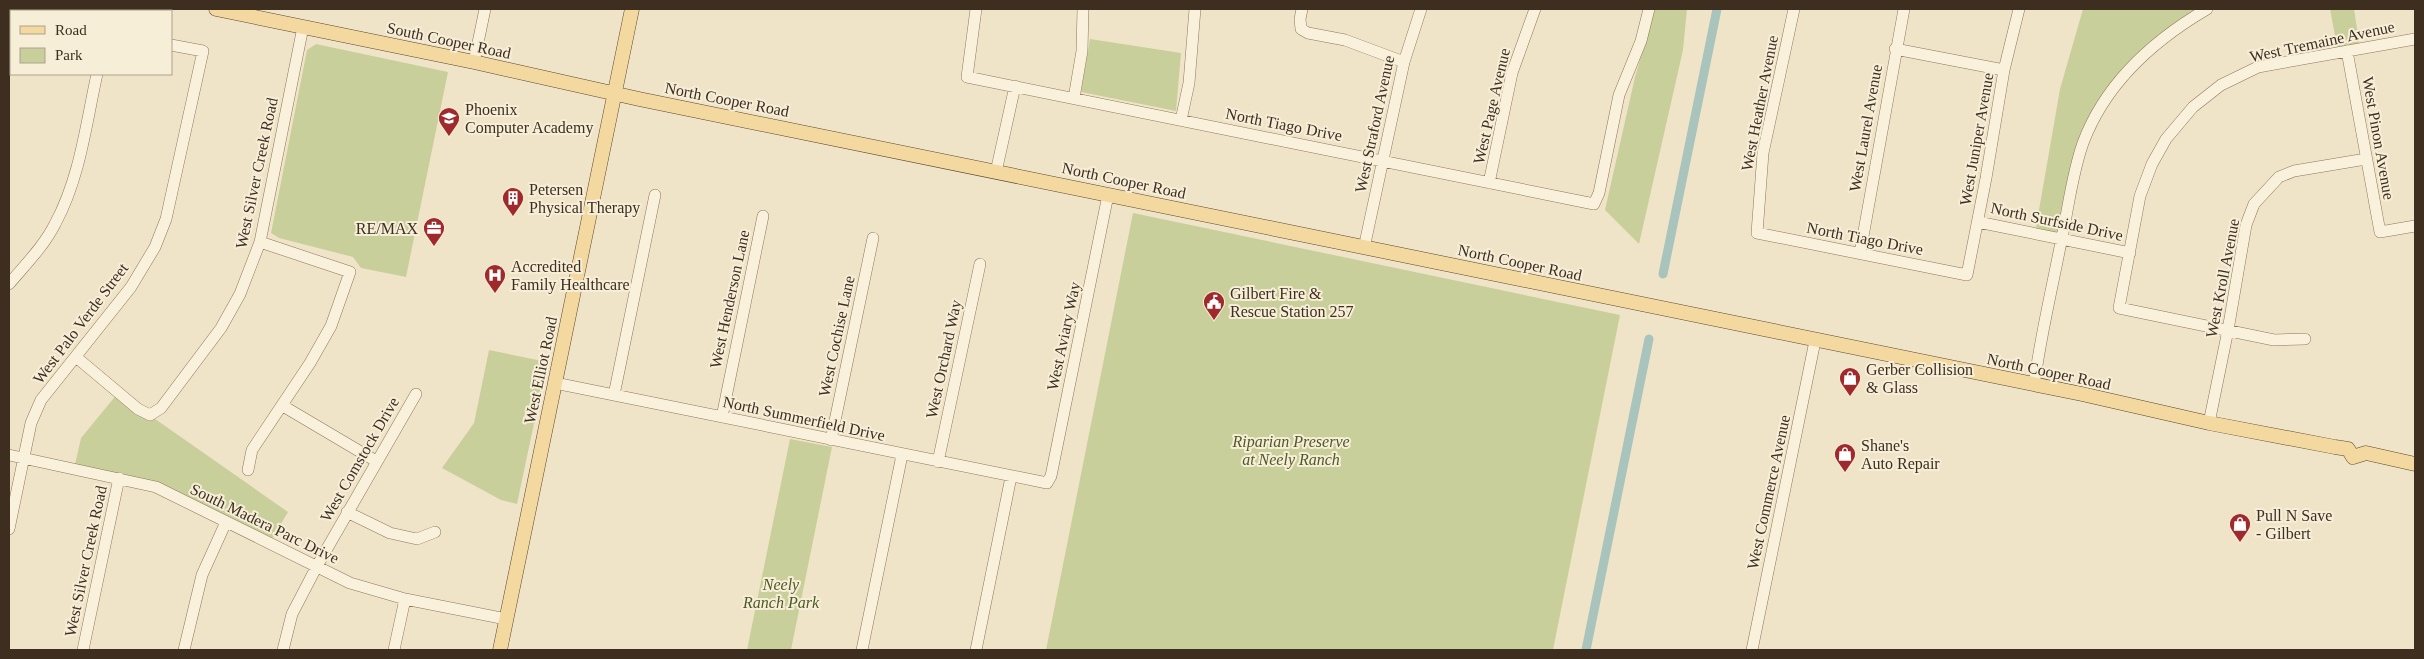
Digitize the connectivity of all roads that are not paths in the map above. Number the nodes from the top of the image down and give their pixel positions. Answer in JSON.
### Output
{"nodes":[{"id":1,"x":216,"y":9,"type":"edge"},
{"id":2,"x":485,"y":9,"type":"edge"},
{"id":3,"x":632,"y":9,"type":"edge"},
{"id":4,"x":976,"y":9,"type":"edge"},
{"id":5,"x":1083,"y":9,"type":"edge"},
{"id":6,"x":1195,"y":9,"type":"edge"},
{"id":7,"x":1302,"y":9,"type":"edge"},
{"id":8,"x":1421,"y":9,"type":"edge"},
{"id":9,"x":1535,"y":9,"type":"edge"},
{"id":10,"x":1649,"y":9,"type":"edge"},
{"id":11,"x":1794,"y":9,"type":"edge"},
{"id":12,"x":1904,"y":9,"type":"edge"},
{"id":13,"x":2019,"y":9,"type":"edge"},
{"id":14,"x":2207,"y":9,"type":"edge"},
{"id":15,"x":303,"y":27,"type":"junction"},
{"id":16,"x":2415,"y":39,"type":"edge"},
{"id":17,"x":172,"y":45,"type":"edge"},
{"id":18,"x":1895,"y":49,"type":"junction"},
{"id":19,"x":2347,"y":50,"type":"junction"},
{"id":20,"x":474,"y":62,"type":"junction"},
{"id":21,"x":1404,"y":62,"type":"junction"},
{"id":22,"x":2004,"y":70,"type":"junction"},
{"id":23,"x":97,"y":75,"type":"edge"},
{"id":24,"x":1015,"y":86,"type":"junction"},
{"id":25,"x":614,"y":94,"type":"junction"},
{"id":26,"x":1074,"y":98,"type":"junction"},
{"id":27,"x":1181,"y":120,"type":"junction"},
{"id":28,"x":2366,"y":159,"type":"junction"},
{"id":29,"x":1383,"y":161,"type":"junction"},
{"id":30,"x":996,"y":172,"type":"junction"},
{"id":31,"x":1489,"y":183,"type":"junction"},
{"id":32,"x":655,"y":195,"type":"dead end"},
{"id":33,"x":1108,"y":195,"type":"junction"},
{"id":34,"x":763,"y":216,"type":"dead end"},
{"id":35,"x":1978,"y":222,"type":"junction"},
{"id":36,"x":2415,"y":226,"type":"edge"},
{"id":37,"x":1757,"y":233,"type":"joint"},
{"id":38,"x":873,"y":238,"type":"dead end"},
{"id":39,"x":2062,"y":238,"type":"junction"},
{"id":40,"x":260,"y":242,"type":"junction"},
{"id":41,"x":1364,"y":248,"type":"junction"},
{"id":42,"x":1860,"y":253,"type":"junction"},
{"id":43,"x":2130,"y":253,"type":"junction"},
{"id":44,"x":980,"y":264,"type":"dead end"},
{"id":45,"x":1967,"y":275,"type":"joint"},
{"id":46,"x":9,"y":284,"type":"edge"},
{"id":47,"x":2228,"y":330,"type":"junction"},
{"id":48,"x":2305,"y":339,"type":"dead end"},
{"id":49,"x":1815,"y":341,"type":"junction"},
{"id":50,"x":76,"y":357,"type":"junction"},
{"id":51,"x":555,"y":383,"type":"junction"},
{"id":52,"x":2034,"y":385,"type":"junction"},
{"id":53,"x":416,"y":394,"type":"dead end"},
{"id":54,"x":614,"y":395,"type":"junction"},
{"id":55,"x":283,"y":406,"type":"junction"},
{"id":56,"x":722,"y":418,"type":"junction"},
{"id":57,"x":2209,"y":423,"type":"junction"},
{"id":58,"x":831,"y":440,"type":"junction"},
{"id":59,"x":902,"y":454,"type":"junction"},
{"id":60,"x":9,"y":455,"type":"edge"},
{"id":61,"x":23,"y":458,"type":"junction"},
{"id":62,"x":376,"y":461,"type":"junction"},
{"id":63,"x":938,"y":462,"type":"junction"},
{"id":64,"x":2415,"y":464,"type":"edge"},
{"id":65,"x":248,"y":470,"type":"dead end"},
{"id":66,"x":1011,"y":477,"type":"junction"},
{"id":67,"x":119,"y":478,"type":"junction"},
{"id":68,"x":1047,"y":482,"type":"joint"},
{"id":69,"x":347,"y":512,"type":"junction"},
{"id":70,"x":226,"y":522,"type":"junction"},
{"id":71,"x":9,"y":529,"type":"edge"},
{"id":72,"x":435,"y":532,"type":"dead end"},
{"id":73,"x":316,"y":566,"type":"junction"},
{"id":74,"x":405,"y":599,"type":"junction"},
{"id":75,"x":506,"y":619,"type":"junction"},
{"id":76,"x":83,"y":650,"type":"edge"},
{"id":77,"x":184,"y":650,"type":"edge"},
{"id":78,"x":283,"y":650,"type":"edge"},
{"id":79,"x":394,"y":650,"type":"edge"},
{"id":80,"x":500,"y":650,"type":"edge"},
{"id":81,"x":862,"y":650,"type":"edge"},
{"id":82,"x":976,"y":650,"type":"edge"},
{"id":83,"x":1752,"y":650,"type":"edge"}],
"edges":[{"from":1,"to":15,"type":"main road","name":"South Cooper Road"},
{"from":2,"to":20,"type":"street"},
{"from":3,"to":25,"type":"main road","name":"West Elliot Road"},
{"from":4,"to":24,"type":"street","name":"North Tiago Drive"},
{"from":5,"to":26,"type":"street"},
{"from":6,"to":27,"type":"street"},
{"from":7,"to":21,"type":"street"},
{"from":8,"to":21,"type":"street","name":"West Straford Avenue"},
{"from":9,"to":31,"type":"street","name":"West Page Avenue"},
{"from":10,"to":31,"type":"street","name":"North Tiago Drive"},
{"from":11,"to":37,"type":"street","name":"West Heather Avenue"},
{"from":12,"to":18,"type":"street","name":"West Laurel Avenue"},
{"from":13,"to":22,"type":"street","name":"West Juniper Avenue"},
{"from":14,"to":39,"type":"street"},
{"from":15,"to":20,"type":"main road","name":"South Cooper Road"},
{"from":15,"to":40,"type":"street","name":"West Silver Creek Road"},
{"from":16,"to":19,"type":"street","name":"West Tremaine Avenue"},
{"from":17,"to":50,"type":"street","name":"West Palo Verde Street"},
{"from":18,"to":22,"type":"street"},
{"from":18,"to":42,"type":"street","name":"West Laurel Avenue"},
{"from":19,"to":28,"type":"street","name":"West Pinon Avenue"},
{"from":19,"to":43,"type":"street","name":"West Tremaine Avenue"},
{"from":20,"to":25,"type":"main road","name":"South Cooper Road"},
{"from":21,"to":29,"type":"street","name":"West Straford Avenue"},
{"from":22,"to":35,"type":"street","name":"West Juniper Avenue"},
{"from":23,"to":46,"type":"street"},
{"from":24,"to":26,"type":"street","name":"North Tiago Drive"},
{"from":24,"to":30,"type":"street"},
{"from":25,"to":30,"type":"main road","name":"North Cooper Road"},
{"from":25,"to":51,"type":"main road","name":"West Elliot Road"},
{"from":26,"to":27,"type":"street","name":"North Tiago Drive"},
{"from":27,"to":29,"type":"street","name":"North Tiago Drive"},
{"from":28,"to":36,"type":"street","name":"West Pinon Avenue"},
{"from":28,"to":47,"type":"street","name":"West Kroll Avenue"},
{"from":29,"to":31,"type":"street","name":"North Tiago Drive"},
{"from":29,"to":41,"type":"street","name":"West Straford Avenue"},
{"from":30,"to":33,"type":"main road","name":"North Cooper Road"},
{"from":32,"to":54,"type":"street"},
{"from":33,"to":41,"type":"main road","name":"North Cooper Road"},
{"from":33,"to":68,"type":"street","name":"West Aviary Way"},
{"from":34,"to":56,"type":"street","name":"West Henderson Lane"},
{"from":35,"to":39,"type":"street","name":"North Surfside Drive"},
{"from":35,"to":45,"type":"street","name":"West Juniper Avenue"},
{"from":37,"to":42,"type":"street","name":"North Tiago Drive"},
{"from":38,"to":58,"type":"street","name":"West Cochise Lane"},
{"from":39,"to":43,"type":"street","name":"North Surfside Drive"},
{"from":39,"to":52,"type":"street"},
{"from":40,"to":50,"type":"street","name":"West Silver Creek Road"},
{"from":40,"to":55,"type":"street"},
{"from":41,"to":49,"type":"main road","name":"North Cooper Road"},
{"from":42,"to":45,"type":"street","name":"North Tiago Drive"},
{"from":43,"to":47,"type":"street","name":"West Tremaine Avenue"},
{"from":44,"to":63,"type":"street","name":"West Orchard Way"},
{"from":47,"to":48,"type":"street"},
{"from":47,"to":57,"type":"street","name":"West Kroll Avenue"},
{"from":49,"to":52,"type":"main road","name":"North Cooper Road"},
{"from":49,"to":83,"type":"street","name":"West Commerce Avenue"},
{"from":50,"to":61,"type":"street","name":"West Palo Verde Street"},
{"from":51,"to":54,"type":"street","name":"North Summerfield Drive"},
{"from":51,"to":75,"type":"main road","name":"West Elliot Road"},
{"from":52,"to":57,"type":"main road","name":"North Cooper Road"},
{"from":53,"to":62,"type":"street","name":"West Comstock Drive"},
{"from":54,"to":56,"type":"street","name":"North Summerfield Drive"},
{"from":55,"to":62,"type":"street"},
{"from":55,"to":65,"type":"street"},
{"from":56,"to":58,"type":"street","name":"North Summerfield Drive"},
{"from":57,"to":64,"type":"main road","name":"North Cooper Road"},
{"from":58,"to":59,"type":"street","name":"North Summerfield Drive"},
{"from":59,"to":63,"type":"street","name":"North Summerfield Drive"},
{"from":59,"to":81,"type":"street"},
{"from":60,"to":61,"type":"street","name":"South Madera Parc Drive"},
{"from":61,"to":67,"type":"street","name":"South Madera Parc Drive"},
{"from":61,"to":71,"type":"street","name":"West Palo Verde Street"},
{"from":62,"to":69,"type":"street","name":"West Comstock Drive"},
{"from":63,"to":66,"type":"street","name":"North Summerfield Drive"},
{"from":66,"to":68,"type":"street","name":"North Summerfield Drive"},
{"from":66,"to":82,"type":"street"},
{"from":67,"to":70,"type":"street","name":"South Madera Parc Drive"},
{"from":67,"to":76,"type":"street","name":"West Silver Creek Road"},
{"from":69,"to":72,"type":"street"},
{"from":69,"to":73,"type":"street","name":"West Comstock Drive"},
{"from":70,"to":73,"type":"street","name":"South Madera Parc Drive"},
{"from":70,"to":77,"type":"street"},
{"from":73,"to":74,"type":"street","name":"South Madera Parc Drive"},
{"from":73,"to":78,"type":"street","name":"West Comstock Drive"},
{"from":74,"to":75,"type":"street","name":"South Madera Parc Drive"},
{"from":74,"to":79,"type":"street"},
{"from":75,"to":80,"type":"main road","name":"West Elliot Road"}]}
